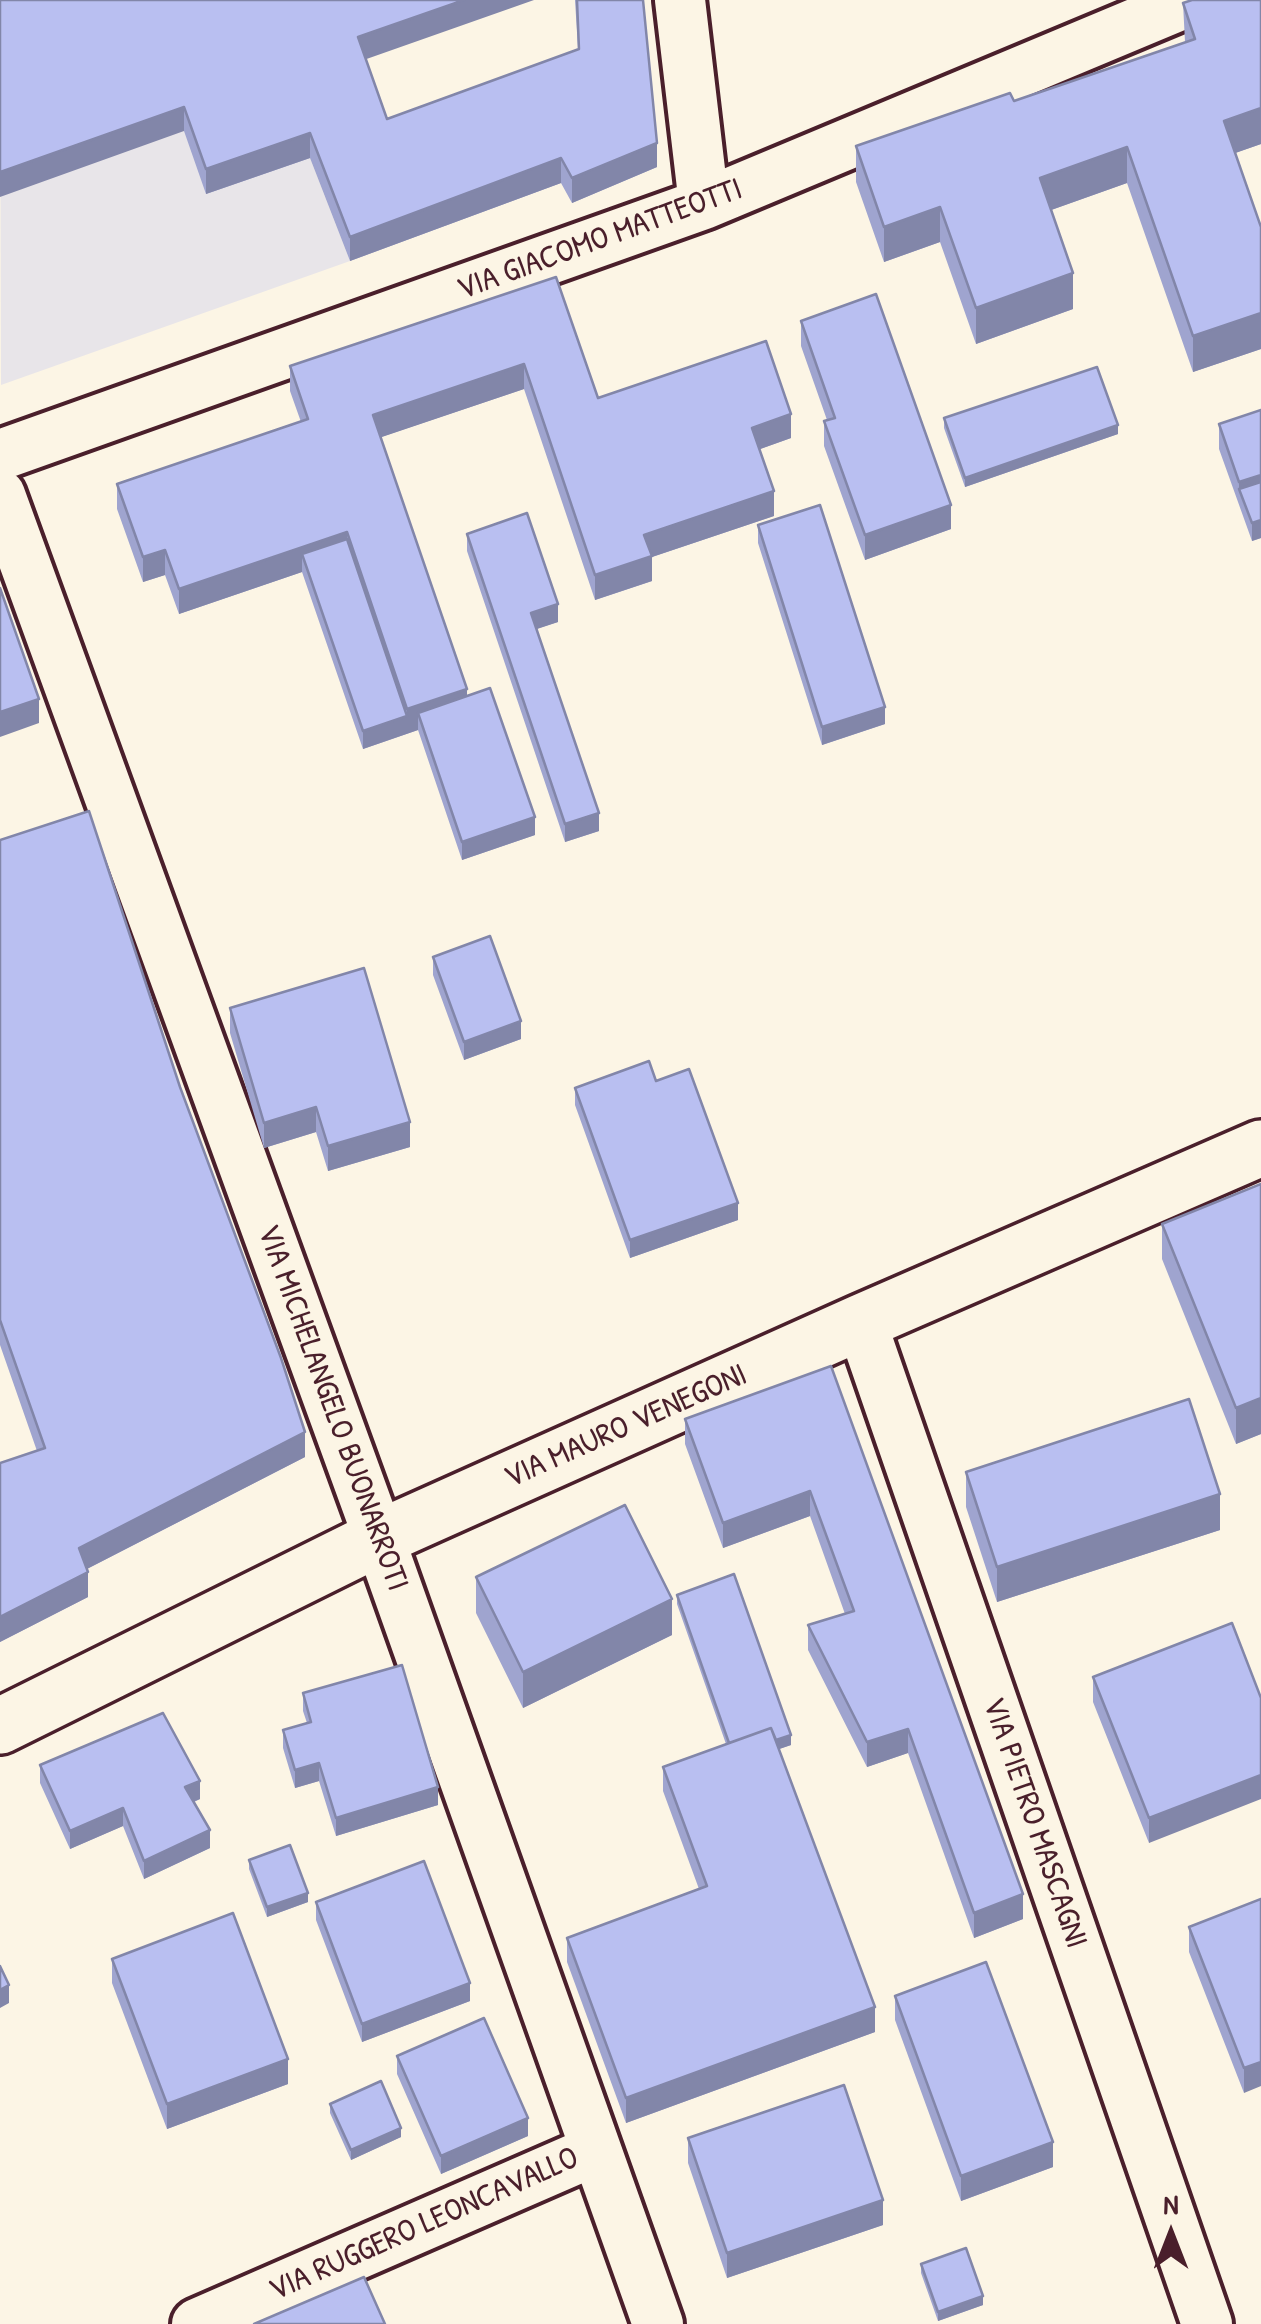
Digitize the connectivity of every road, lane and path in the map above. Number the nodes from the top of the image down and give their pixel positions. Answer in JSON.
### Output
{"nodes":[{"id":1,"x":680,"y":0,"type":"edge"},
{"id":2,"x":1192,"y":0,"type":"edge"},
{"id":3,"x":704,"y":204,"type":"junction"},
{"id":4,"x":0,"y":455,"type":"edge"},
{"id":5,"x":0,"y":495,"type":"edge"},
{"id":6,"x":1261,"y":1148,"type":"edge"},
{"id":7,"x":861,"y":1322,"type":"junction"},
{"id":8,"x":379,"y":1538,"type":"junction"},
{"id":9,"x":0,"y":1726,"type":"edge"},
{"id":10,"x":596,"y":2150,"type":"junction"},
{"id":11,"x":196,"y":2324,"type":"edge"},
{"id":12,"x":658,"y":2324,"type":"edge"},
{"id":13,"x":1207,"y":2324,"type":"edge"}],
"edges":[{"from":1,"to":3,"type":"street"},
{"from":2,"to":3,"type":"street","name":"VIA GIACOMO MATTEOTTI"},
{"from":3,"to":4,"type":"street","name":"VIA GIACOMO MATTEOTTI"},
{"from":5,"to":8,"type":"street","name":"VIA MICHELANGELO BUONARROTI"},
{"from":6,"to":7,"type":"main road","name":"VIA MAURO VENEGONI"},
{"from":7,"to":8,"type":"main road","name":"VIA MAURO VENEGONI"},
{"from":7,"to":13,"type":"street","name":"VIA PIETRO MASCAGNI"},
{"from":8,"to":9,"type":"main road","name":"VIA MAURO VENEGONI"},
{"from":8,"to":10,"type":"street","name":"VIA MICHELANGELO BUONARROTI"},
{"from":10,"to":11,"type":"street","name":"VIA RUGGERO LEONCAVALLO"},
{"from":10,"to":12,"type":"street","name":"VIA MICHELANGELO BUONARROTI"}]}
